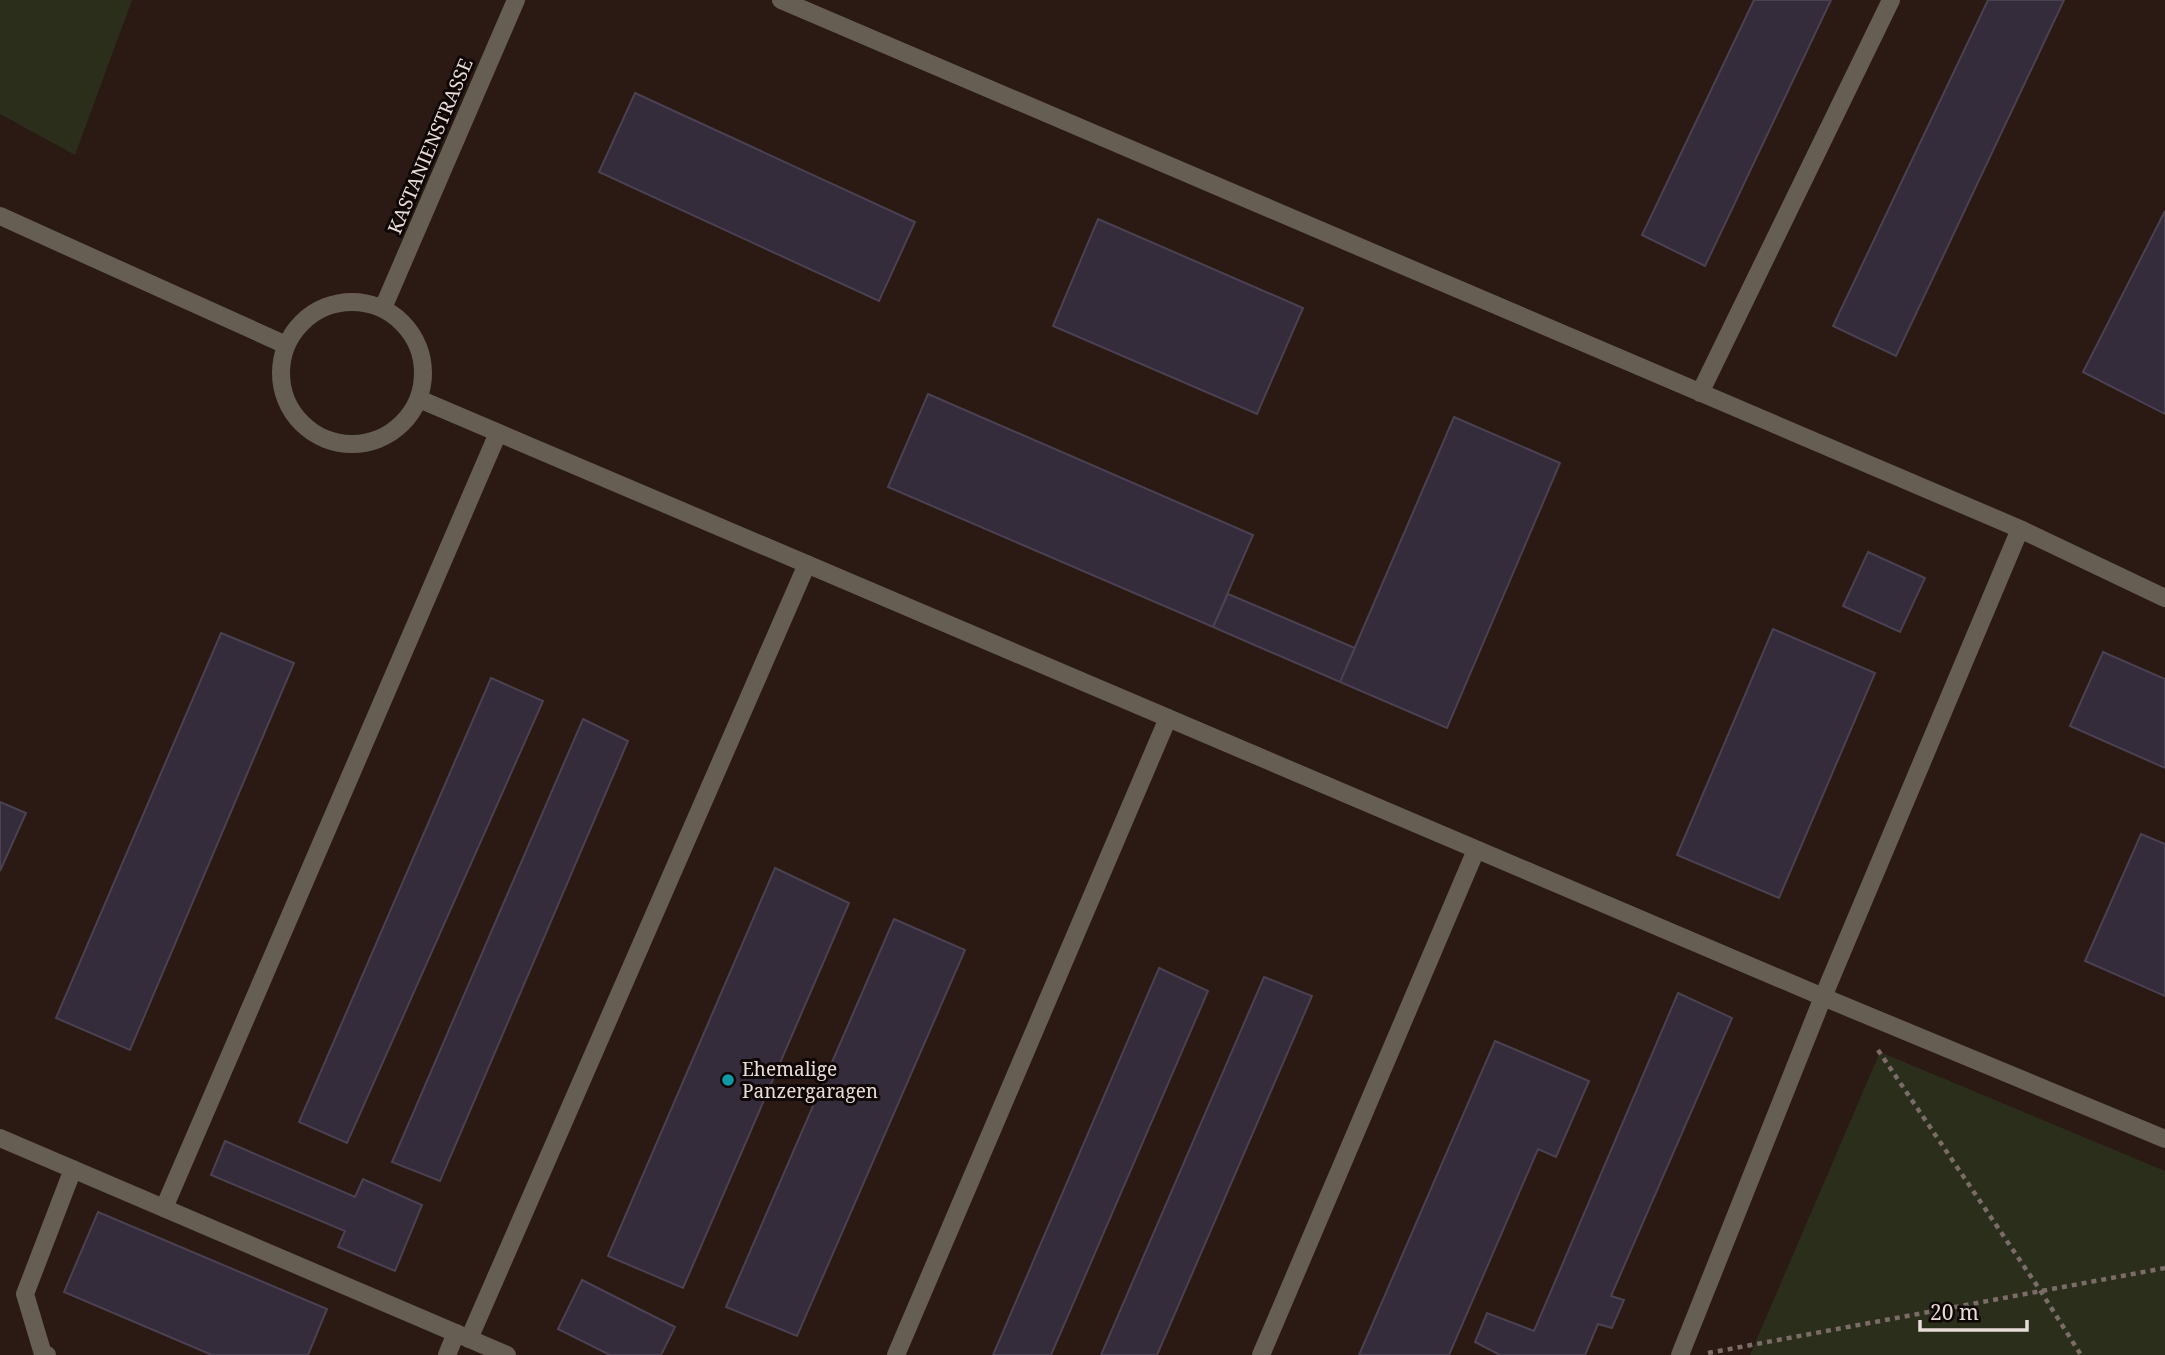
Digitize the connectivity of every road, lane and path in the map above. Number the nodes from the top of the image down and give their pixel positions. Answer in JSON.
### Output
{"nodes":[{"id":1,"x":516,"y":0,"type":"edge"},
{"id":2,"x":781,"y":0,"type":"edge"},
{"id":3,"x":1891,"y":0,"type":"edge"},
{"id":4,"x":0,"y":216,"type":"edge"},
{"id":5,"x":383,"y":309,"type":"junction"},
{"id":6,"x":286,"y":345,"type":"junction"},
{"id":7,"x":1700,"y":393,"type":"junction"},
{"id":8,"x":419,"y":399,"type":"junction"},
{"id":9,"x":498,"y":433,"type":"junction"},
{"id":10,"x":2020,"y":529,"type":"junction"},
{"id":11,"x":807,"y":564,"type":"junction"},
{"id":12,"x":2165,"y":598,"type":"edge"},
{"id":13,"x":1168,"y":718,"type":"junction"},
{"id":14,"x":1476,"y":850,"type":"junction"},
{"id":15,"x":1823,"y":997,"type":"junction"},
{"id":16,"x":1870,"y":1043,"type":"dead end"},
{"id":17,"x":0,"y":1138,"type":"edge"},
{"id":18,"x":2165,"y":1139,"type":"edge"},
{"id":19,"x":73,"y":1169,"type":"junction"},
{"id":20,"x":164,"y":1208,"type":"junction"},
{"id":21,"x":2165,"y":1268,"type":"edge"},
{"id":22,"x":2040,"y":1290,"type":"junction"},
{"id":23,"x":463,"y":1336,"type":"junction"},
{"id":24,"x":44,"y":1355,"type":"edge"},
{"id":25,"x":447,"y":1355,"type":"edge"},
{"id":26,"x":507,"y":1355,"type":"edge"},
{"id":27,"x":896,"y":1355,"type":"edge"},
{"id":28,"x":1261,"y":1355,"type":"edge"},
{"id":29,"x":1680,"y":1355,"type":"edge"},
{"id":30,"x":1697,"y":1355,"type":"edge"},
{"id":31,"x":2081,"y":1355,"type":"edge"}],
"edges":[{"from":1,"to":5,"type":"street","name":"KASTANIENSTRASSE"},
{"from":2,"to":7,"type":"street"},
{"from":3,"to":7,"type":"street"},
{"from":4,"to":6,"type":"street"},
{"from":5,"to":6,"type":"street"},
{"from":5,"to":8,"type":"street"},
{"from":6,"to":8,"type":"street"},
{"from":7,"to":10,"type":"street"},
{"from":8,"to":9,"type":"street"},
{"from":9,"to":11,"type":"street"},
{"from":9,"to":20,"type":"street"},
{"from":10,"to":12,"type":"street"},
{"from":10,"to":15,"type":"street"},
{"from":11,"to":13,"type":"street"},
{"from":11,"to":23,"type":"street"},
{"from":13,"to":14,"type":"street"},
{"from":13,"to":27,"type":"street"},
{"from":14,"to":15,"type":"street"},
{"from":14,"to":28,"type":"street"},
{"from":15,"to":18,"type":"street"},
{"from":15,"to":29,"type":"street"},
{"from":16,"to":22,"type":"path"},
{"from":17,"to":19,"type":"street"},
{"from":19,"to":20,"type":"street"},
{"from":19,"to":24,"type":"street"},
{"from":20,"to":23,"type":"street"},
{"from":21,"to":22,"type":"path"},
{"from":22,"to":30,"type":"path"},
{"from":22,"to":31,"type":"path"},
{"from":23,"to":25,"type":"street"},
{"from":23,"to":26,"type":"street"}]}
